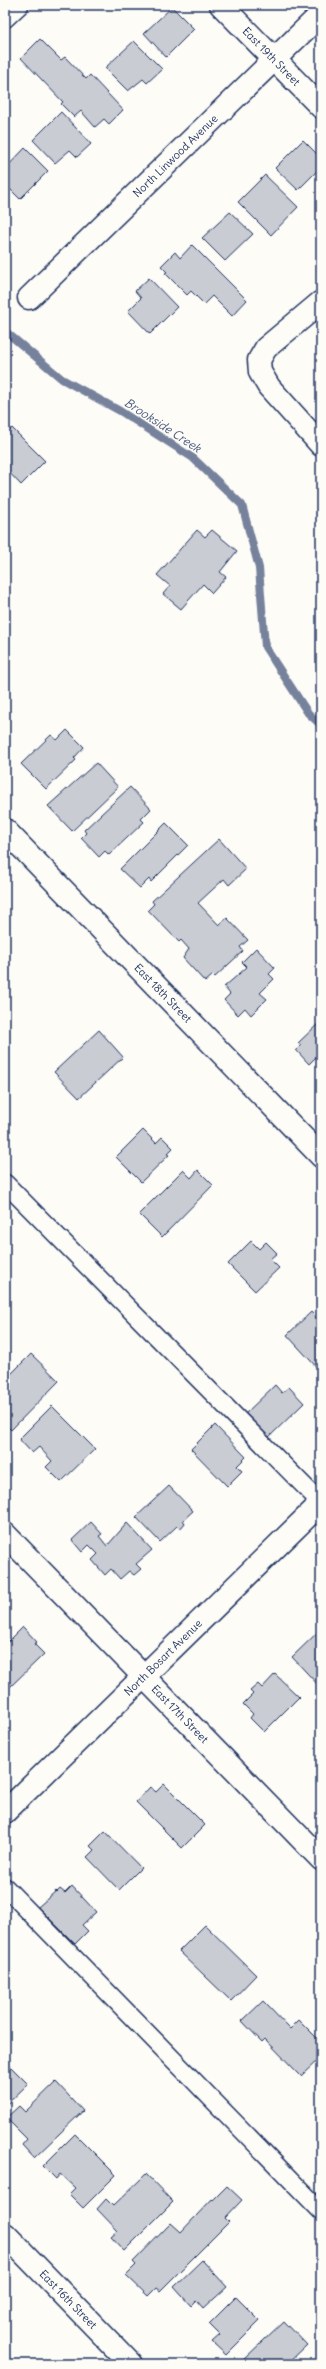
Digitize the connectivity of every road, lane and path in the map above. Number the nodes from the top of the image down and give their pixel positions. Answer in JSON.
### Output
{"nodes":[{"id":1,"x":20,"y":5,"type":"edge"},
{"id":2,"x":221,"y":5,"type":"edge"},
{"id":3,"x":321,"y":14,"type":"edge"},
{"id":4,"x":5,"y":19,"type":"edge"},
{"id":5,"x":275,"y":59,"type":"junction"},
{"id":6,"x":321,"y":107,"type":"edge"},
{"id":7,"x":29,"y":298,"type":"dead end"},
{"id":8,"x":321,"y":302,"type":"edge"},
{"id":9,"x":321,"y":445,"type":"edge"},
{"id":10,"x":5,"y":830,"type":"edge"},
{"id":11,"x":321,"y":1156,"type":"edge"},
{"id":12,"x":5,"y":1183,"type":"edge"},
{"id":13,"x":321,"y":1503,"type":"edge"},
{"id":14,"x":5,"y":1534,"type":"edge"},
{"id":15,"x":144,"y":1677,"type":"junction"},
{"id":16,"x":5,"y":1812,"type":"edge"},
{"id":17,"x":321,"y":1860,"type":"edge"},
{"id":18,"x":5,"y":1887,"type":"edge"},
{"id":19,"x":321,"y":2211,"type":"edge"},
{"id":20,"x":5,"y":2234,"type":"edge"},
{"id":21,"x":131,"y":2364,"type":"edge"}],
"edges":[{"from":1,"to":4,"type":"lane"},
{"from":2,"to":5,"type":"street","name":"East 19th Street"},
{"from":3,"to":5,"type":"street","name":"North Linwood Avenue"},
{"from":5,"to":6,"type":"street","name":"East 19th Street"},
{"from":5,"to":7,"type":"street","name":"North Linwood Avenue"},
{"from":8,"to":9,"type":"street"},
{"from":10,"to":11,"type":"street","name":"East 18th Street"},
{"from":12,"to":13,"type":"lane"},
{"from":13,"to":15,"type":"street","name":"North Bosart Avenue"},
{"from":14,"to":15,"type":"street","name":"East 17th Street"},
{"from":15,"to":16,"type":"street","name":"North Bosart Avenue"},
{"from":15,"to":17,"type":"street","name":"East 17th Street"},
{"from":18,"to":19,"type":"lane"},
{"from":20,"to":21,"type":"street","name":"East 16th Street"}]}
